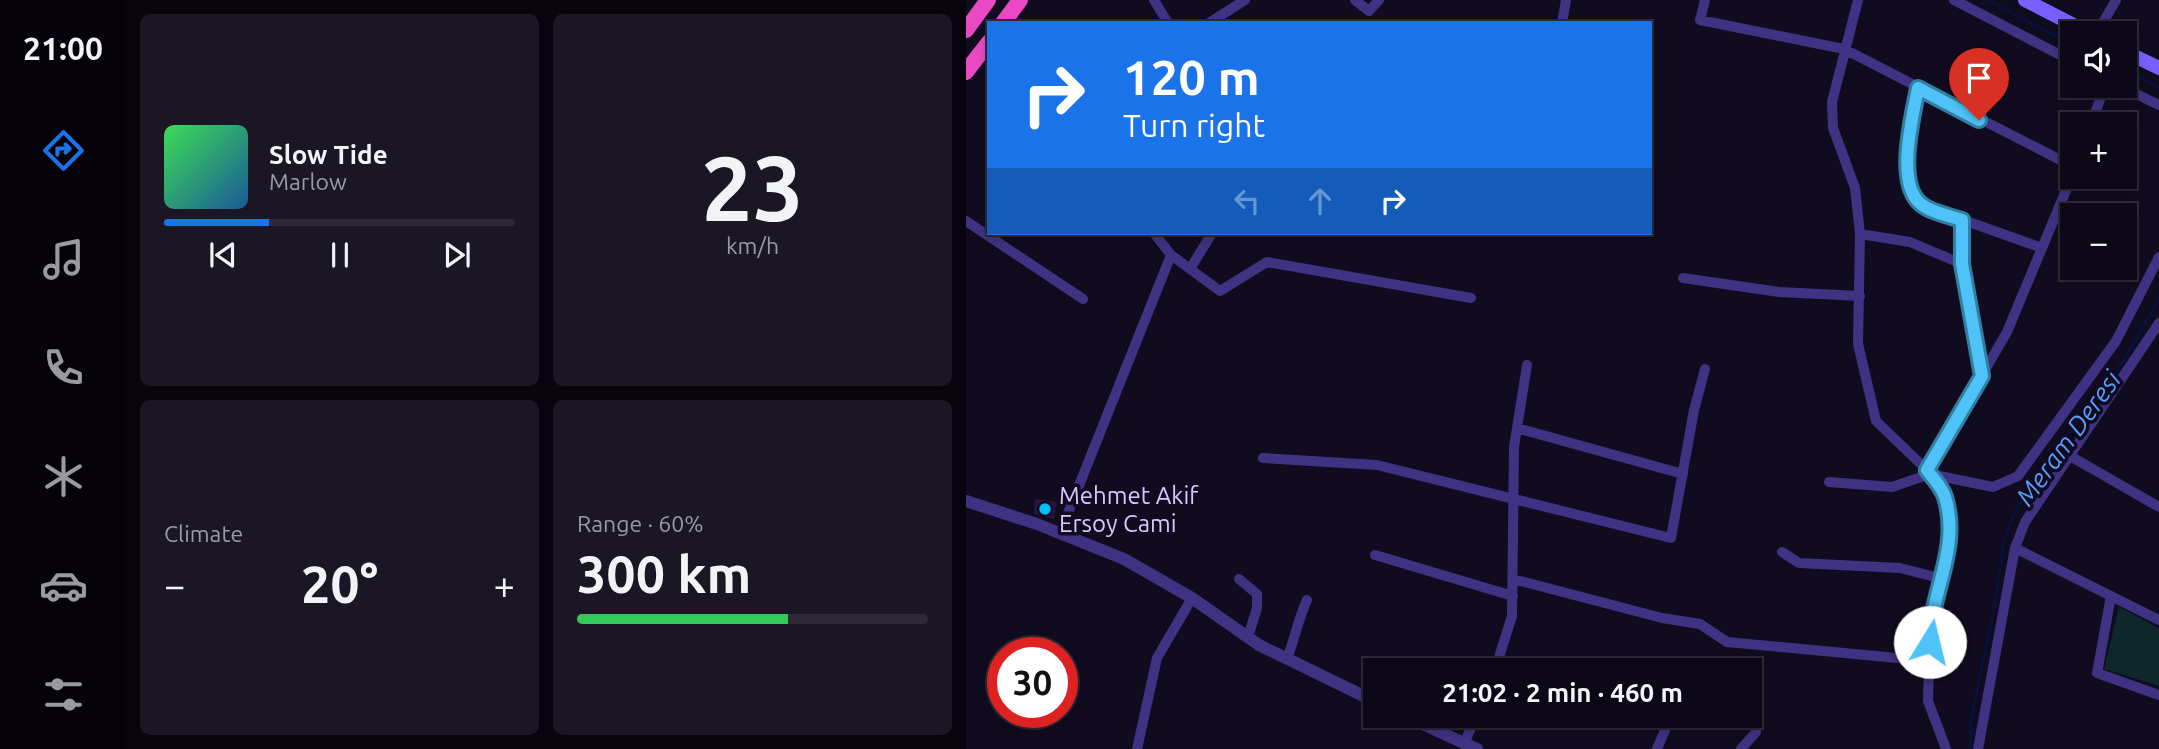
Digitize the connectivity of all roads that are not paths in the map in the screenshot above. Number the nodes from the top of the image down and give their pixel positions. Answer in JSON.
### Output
{"nodes":[{"id":1,"x":988,"y":0,"type":"edge"},
{"id":2,"x":1020,"y":0,"type":"edge"},
{"id":3,"x":1154,"y":0,"type":"edge"},
{"id":4,"x":1245,"y":0,"type":"edge"},
{"id":5,"x":1355,"y":0,"type":"edge"},
{"id":6,"x":1379,"y":0,"type":"edge"},
{"id":7,"x":1566,"y":0,"type":"edge"},
{"id":8,"x":1705,"y":0,"type":"edge"},
{"id":9,"x":1858,"y":0,"type":"edge"},
{"id":10,"x":1954,"y":0,"type":"edge"},
{"id":11,"x":2025,"y":0,"type":"edge"},
{"id":12,"x":2116,"y":0,"type":"edge"},
{"id":13,"x":1004,"y":21,"type":"edge"},
{"id":14,"x":1167,"y":21,"type":"edge"},
{"id":15,"x":1212,"y":21,"type":"edge"},
{"id":16,"x":1562,"y":21,"type":"edge"},
{"id":17,"x":2066,"y":21,"type":"edge"},
{"id":18,"x":2104,"y":21,"type":"edge"},
{"id":19,"x":966,"y":30,"type":"edge"},
{"id":20,"x":987,"y":45,"type":"edge"},
{"id":21,"x":1844,"y":49,"type":"junction"},
{"id":22,"x":2060,"y":55,"type":"edge"},
{"id":23,"x":2137,"y":57,"type":"edge"},
{"id":24,"x":2159,"y":68,"type":"edge"},
{"id":25,"x":966,"y":72,"type":"edge"},
{"id":26,"x":1918,"y":88,"type":"junction"},
{"id":27,"x":2137,"y":94,"type":"edge"},
{"id":28,"x":2159,"y":105,"type":"edge"},
{"id":29,"x":2060,"y":160,"type":"edge"},
{"id":30,"x":2067,"y":189,"type":"edge"},
{"id":31,"x":1962,"y":220,"type":"junction"},
{"id":32,"x":966,"y":221,"type":"edge"},
{"id":33,"x":1860,"y":234,"type":"junction"},
{"id":34,"x":1156,"y":235,"type":"edge"},
{"id":35,"x":1211,"y":235,"type":"edge"},
{"id":36,"x":2042,"y":248,"type":"junction"},
{"id":37,"x":1171,"y":255,"type":"junction"},
{"id":38,"x":2159,"y":257,"type":"edge"},
{"id":39,"x":1962,"y":264,"type":"junction"},
{"id":40,"x":1190,"y":269,"type":"junction"},
{"id":41,"x":1683,"y":278,"type":"dead end"},
{"id":42,"x":1860,"y":296,"type":"junction"},
{"id":43,"x":1471,"y":298,"type":"dead end"},
{"id":44,"x":1083,"y":299,"type":"dead end"},
{"id":45,"x":2159,"y":323,"type":"edge"},
{"id":46,"x":2156,"y":337,"type":"edge"},
{"id":47,"x":1528,"y":365,"type":"dead end"},
{"id":48,"x":1705,"y":369,"type":"dead end"},
{"id":49,"x":1982,"y":376,"type":"junction"},
{"id":50,"x":1517,"y":428,"type":"junction"},
{"id":51,"x":2070,"y":456,"type":"junction"},
{"id":52,"x":1263,"y":458,"type":"dead end"},
{"id":53,"x":1928,"y":472,"type":"junction"},
{"id":54,"x":1683,"y":474,"type":"junction"},
{"id":55,"x":1829,"y":482,"type":"dead end"},
{"id":56,"x":1514,"y":498,"type":"junction"},
{"id":57,"x":966,"y":501,"type":"edge"},
{"id":58,"x":2159,"y":507,"type":"edge"},
{"id":59,"x":1060,"y":533,"type":"junction"},
{"id":60,"x":2015,"y":548,"type":"junction"},
{"id":61,"x":1782,"y":552,"type":"dead end"},
{"id":62,"x":1375,"y":555,"type":"dead end"},
{"id":63,"x":1239,"y":579,"type":"dead end"},
{"id":64,"x":1513,"y":579,"type":"junction"},
{"id":65,"x":1943,"y":579,"type":"junction"},
{"id":66,"x":1513,"y":596,"type":"junction"},
{"id":67,"x":2111,"y":596,"type":"junction"},
{"id":68,"x":1192,"y":598,"type":"junction"},
{"id":69,"x":1307,"y":600,"type":"dead end"},
{"id":70,"x":2159,"y":620,"type":"edge"},
{"id":71,"x":1248,"y":637,"type":"junction"},
{"id":72,"x":1499,"y":658,"type":"edge"},
{"id":73,"x":1287,"y":659,"type":"junction"},
{"id":74,"x":1929,"y":661,"type":"junction"},
{"id":75,"x":2159,"y":695,"type":"edge"},
{"id":76,"x":1363,"y":696,"type":"edge"},
{"id":77,"x":1430,"y":728,"type":"edge"},
{"id":78,"x":1471,"y":728,"type":"edge"},
{"id":79,"x":1666,"y":728,"type":"edge"},
{"id":80,"x":1756,"y":732,"type":"dead end"},
{"id":81,"x":1464,"y":744,"type":"junction"},
{"id":82,"x":1137,"y":749,"type":"edge"},
{"id":83,"x":1477,"y":749,"type":"edge"},
{"id":84,"x":1657,"y":749,"type":"edge"},
{"id":85,"x":1741,"y":749,"type":"edge"},
{"id":86,"x":1946,"y":749,"type":"edge"},
{"id":87,"x":1978,"y":749,"type":"edge"}],
"edges":[{"from":1,"to":19,"type":"highway"},
{"from":2,"to":13,"type":"highway"},
{"from":3,"to":14,"type":"street"},
{"from":4,"to":15,"type":"street"},
{"from":5,"to":6,"type":"street"},
{"from":7,"to":16,"type":"street"},
{"from":8,"to":21,"type":"street"},
{"from":9,"to":21,"type":"street"},
{"from":10,"to":22,"type":"street"},
{"from":11,"to":17,"type":"main road"},
{"from":12,"to":18,"type":"street"},
{"from":20,"to":25,"type":"highway"},
{"from":21,"to":26,"type":"street"},
{"from":21,"to":33,"type":"street"},
{"from":23,"to":24,"type":"main road"},
{"from":26,"to":29,"type":"street"},
{"from":26,"to":31,"type":"street"},
{"from":27,"to":28,"type":"street"},
{"from":30,"to":36,"type":"street"},
{"from":31,"to":36,"type":"street"},
{"from":31,"to":39,"type":"street"},
{"from":32,"to":44,"type":"street"},
{"from":33,"to":39,"type":"street"},
{"from":33,"to":42,"type":"street"},
{"from":34,"to":37,"type":"street"},
{"from":35,"to":40,"type":"street"},
{"from":36,"to":49,"type":"street"},
{"from":37,"to":40,"type":"street"},
{"from":37,"to":59,"type":"street"},
{"from":38,"to":53,"type":"street"},
{"from":39,"to":49,"type":"street"},
{"from":40,"to":43,"type":"street"},
{"from":41,"to":42,"type":"street"},
{"from":42,"to":53,"type":"street"},
{"from":45,"to":46,"type":"street"},
{"from":46,"to":51,"type":"street"},
{"from":47,"to":50,"type":"street"},
{"from":48,"to":54,"type":"street"},
{"from":49,"to":53,"type":"street"},
{"from":50,"to":54,"type":"street"},
{"from":50,"to":56,"type":"street"},
{"from":51,"to":58,"type":"street"},
{"from":51,"to":60,"type":"street"},
{"from":52,"to":56,"type":"street"},
{"from":53,"to":55,"type":"street"},
{"from":53,"to":65,"type":"street"},
{"from":54,"to":56,"type":"street"},
{"from":56,"to":64,"type":"street"},
{"from":57,"to":59,"type":"street"},
{"from":59,"to":68,"type":"street"},
{"from":60,"to":67,"type":"street"},
{"from":60,"to":87,"type":"street"},
{"from":61,"to":65,"type":"street"},
{"from":62,"to":66,"type":"street"},
{"from":63,"to":71,"type":"street"},
{"from":64,"to":66,"type":"street"},
{"from":64,"to":74,"type":"street"},
{"from":65,"to":74,"type":"street"},
{"from":66,"to":72,"type":"street"},
{"from":67,"to":70,"type":"street"},
{"from":67,"to":75,"type":"street"},
{"from":68,"to":71,"type":"street"},
{"from":68,"to":82,"type":"street"},
{"from":69,"to":73,"type":"street"},
{"from":71,"to":73,"type":"street"},
{"from":73,"to":76,"type":"street"},
{"from":74,"to":86,"type":"street"},
{"from":77,"to":81,"type":"street"},
{"from":78,"to":81,"type":"street"},
{"from":79,"to":84,"type":"street"},
{"from":80,"to":85,"type":"street"},
{"from":81,"to":83,"type":"street"}]}
